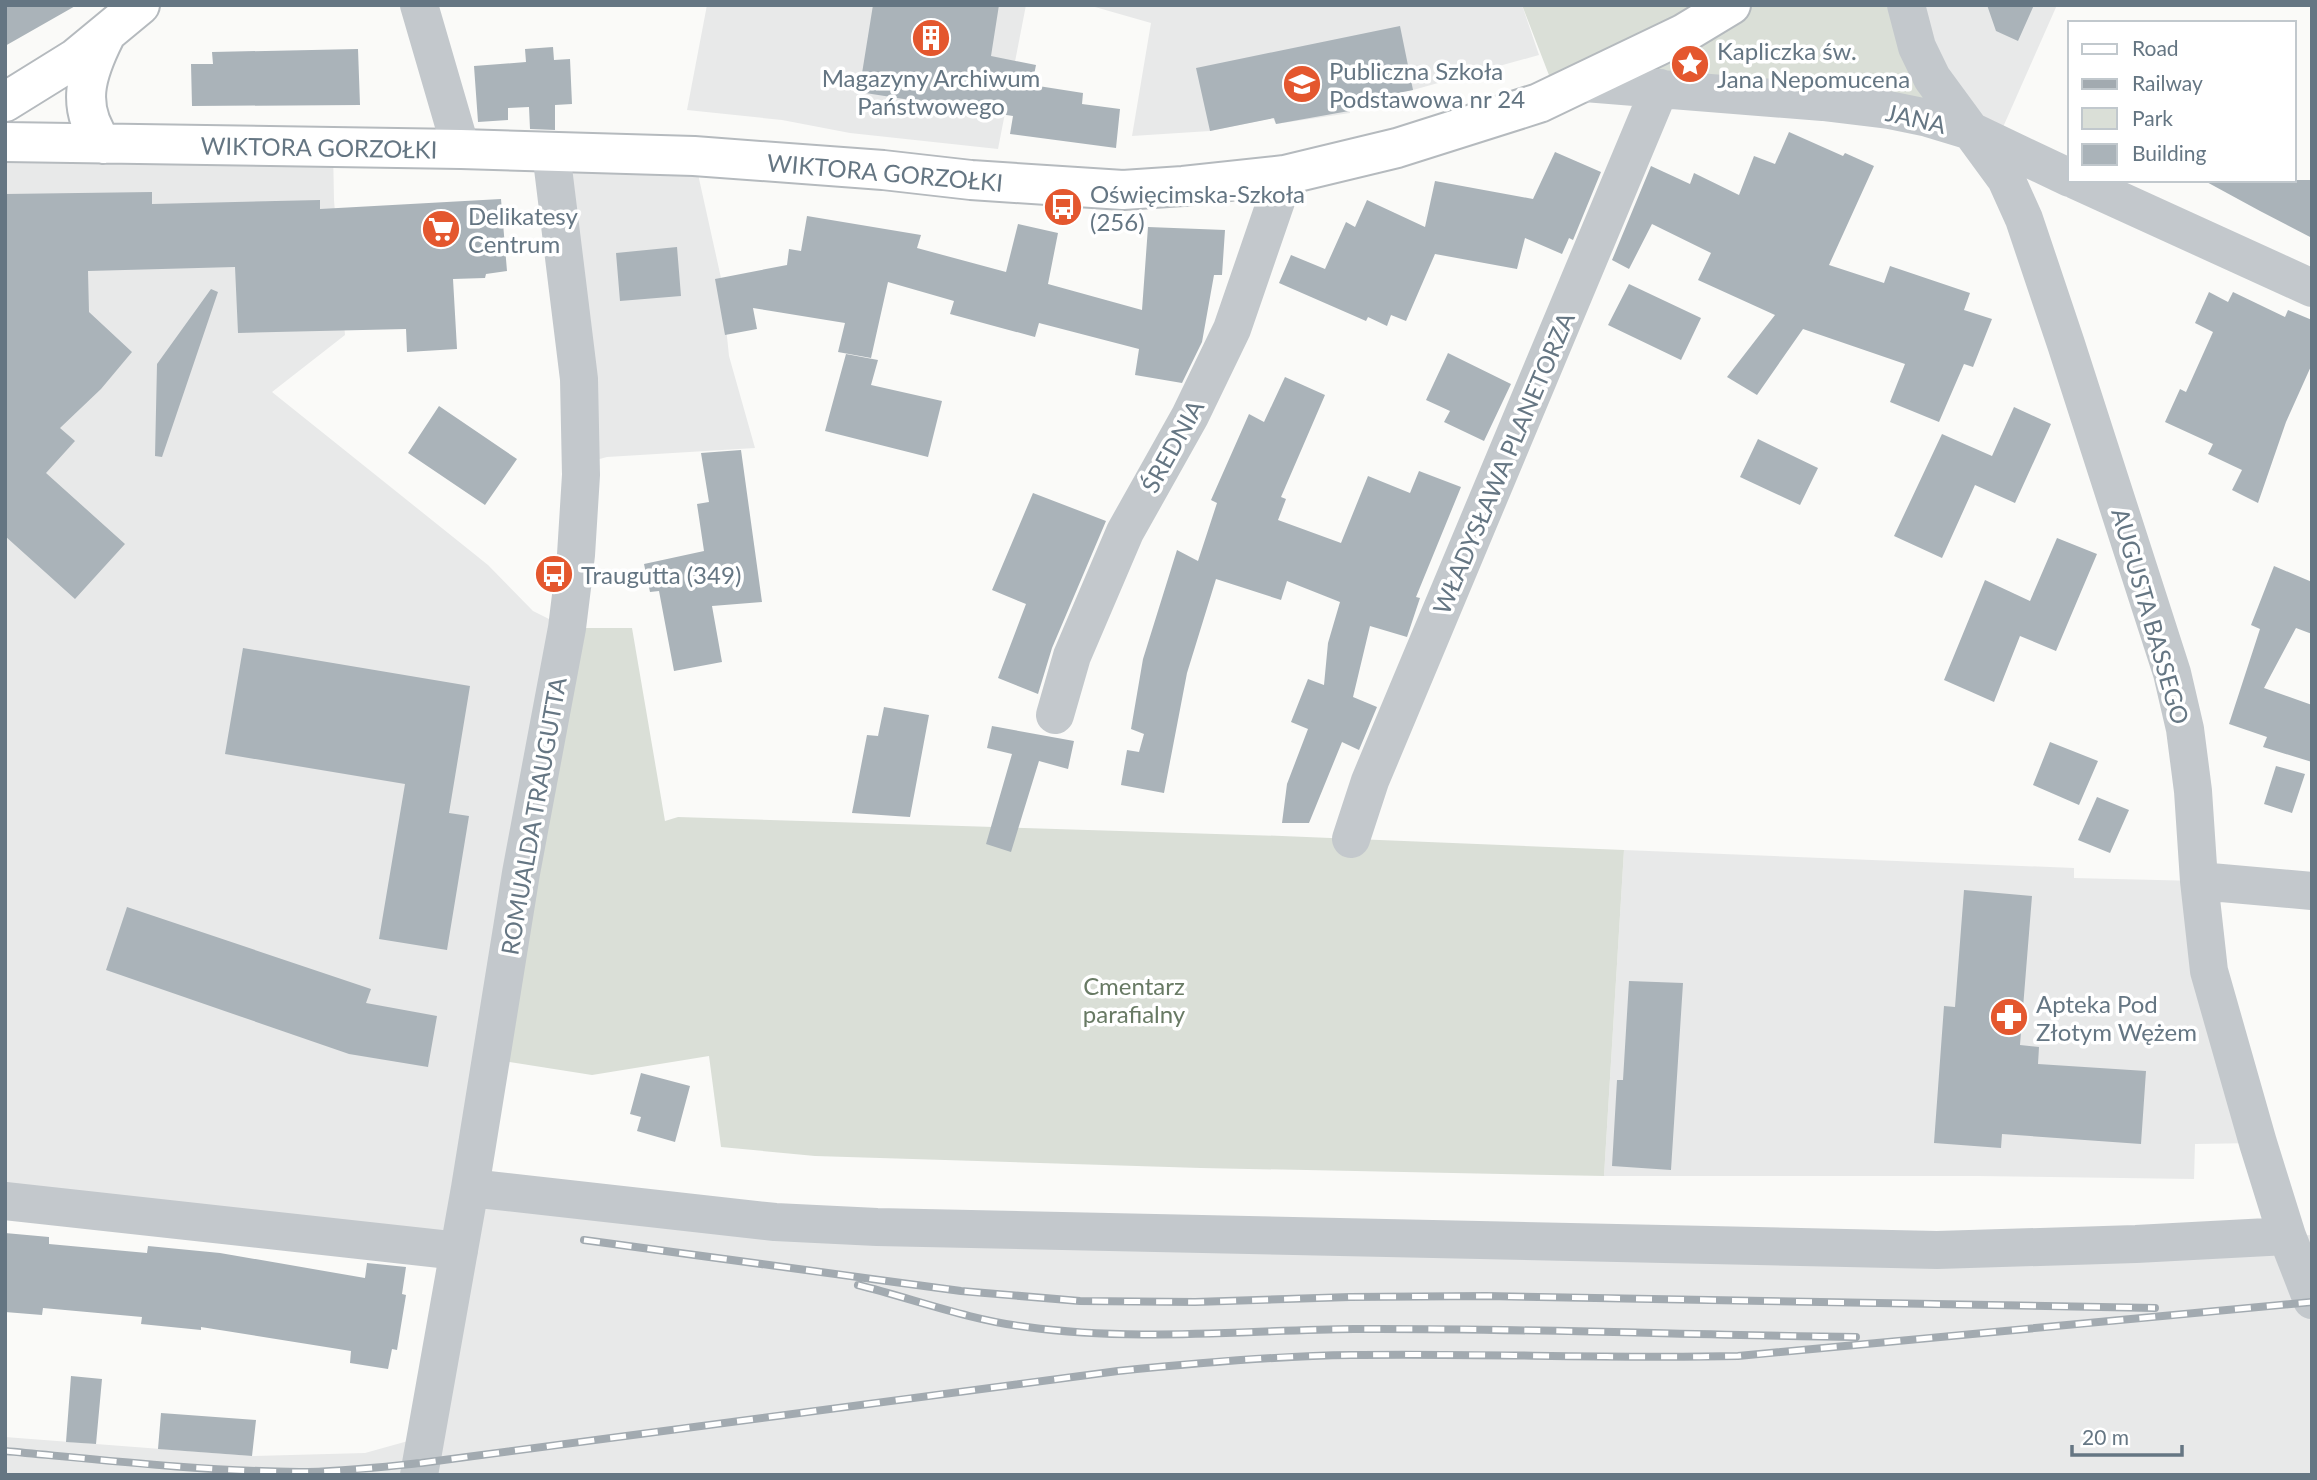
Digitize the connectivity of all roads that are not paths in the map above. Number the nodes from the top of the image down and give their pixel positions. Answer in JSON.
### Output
{"nodes":[{"id":1,"x":141,"y":5,"type":"edge"},
{"id":2,"x":419,"y":5,"type":"edge"},
{"id":3,"x":1731,"y":5,"type":"edge"},
{"id":4,"x":1906,"y":5,"type":"edge"},
{"id":5,"x":105,"y":36,"type":"junction"},
{"id":6,"x":1585,"y":83,"type":"junction"},
{"id":7,"x":1660,"y":88,"type":"junction"},
{"id":8,"x":5,"y":102,"type":"edge"},
{"id":9,"x":1971,"y":131,"type":"junction"},
{"id":10,"x":5,"y":142,"type":"edge"},
{"id":11,"x":103,"y":144,"type":"junction"},
{"id":12,"x":461,"y":149,"type":"junction"},
{"id":13,"x":551,"y":152,"type":"junction"},
{"id":14,"x":1285,"y":175,"type":"junction"},
{"id":15,"x":2068,"y":177,"type":"edge"},
{"id":16,"x":2079,"y":182,"type":"edge"},
{"id":17,"x":2312,"y":288,"type":"edge"},
{"id":18,"x":1055,"y":715,"type":"dead end"},
{"id":19,"x":1350,"y":839,"type":"dead end"},
{"id":20,"x":2199,"y":881,"type":"junction"},
{"id":21,"x":2312,"y":891,"type":"edge"},
{"id":22,"x":470,"y":1188,"type":"junction"},
{"id":23,"x":5,"y":1201,"type":"edge"},
{"id":24,"x":2287,"y":1236,"type":"junction"},
{"id":25,"x":459,"y":1251,"type":"junction"},
{"id":26,"x":2312,"y":1300,"type":"edge"},
{"id":27,"x":419,"y":1475,"type":"edge"}],
"edges":[{"from":1,"to":5,"type":"main road"},
{"from":2,"to":12,"type":"street"},
{"from":3,"to":6,"type":"main road","name":"WIKTORA GORZOŁKI"},
{"from":4,"to":9,"type":"street","name":"AUGUSTA BASSEGO"},
{"from":5,"to":8,"type":"main road"},
{"from":5,"to":11,"type":"main road"},
{"from":6,"to":7,"type":"street","name":"JANA"},
{"from":6,"to":14,"type":"main road","name":"WIKTORA GORZOŁKI"},
{"from":7,"to":9,"type":"street","name":"JANA"},
{"from":7,"to":19,"type":"street","name":"WŁADYSŁAWA PLANETORZA"},
{"from":9,"to":15,"type":"street","name":"JANA"},
{"from":9,"to":20,"type":"street","name":"AUGUSTA BASSEGO"},
{"from":10,"to":11,"type":"main road","name":"WIKTORA GORZOŁKI"},
{"from":11,"to":12,"type":"main road","name":"WIKTORA GORZOŁKI"},
{"from":12,"to":13,"type":"main road","name":"WIKTORA GORZOŁKI"},
{"from":13,"to":14,"type":"main road","name":"WIKTORA GORZOŁKI"},
{"from":13,"to":22,"type":"street","name":"ROMUALDA TRAUGUTTA"},
{"from":14,"to":18,"type":"street","name":"ŚREDNIA"},
{"from":16,"to":17,"type":"street"},
{"from":20,"to":21,"type":"street"},
{"from":20,"to":24,"type":"street","name":"AUGUSTA BASSEGO"},
{"from":22,"to":24,"type":"street"},
{"from":22,"to":25,"type":"street","name":"ROMUALDA TRAUGUTTA"},
{"from":23,"to":25,"type":"street"},
{"from":24,"to":26,"type":"street","name":"AUGUSTA BASSEGO"},
{"from":25,"to":27,"type":"street","name":"ROMUALDA TRAUGUTTA"}]}
